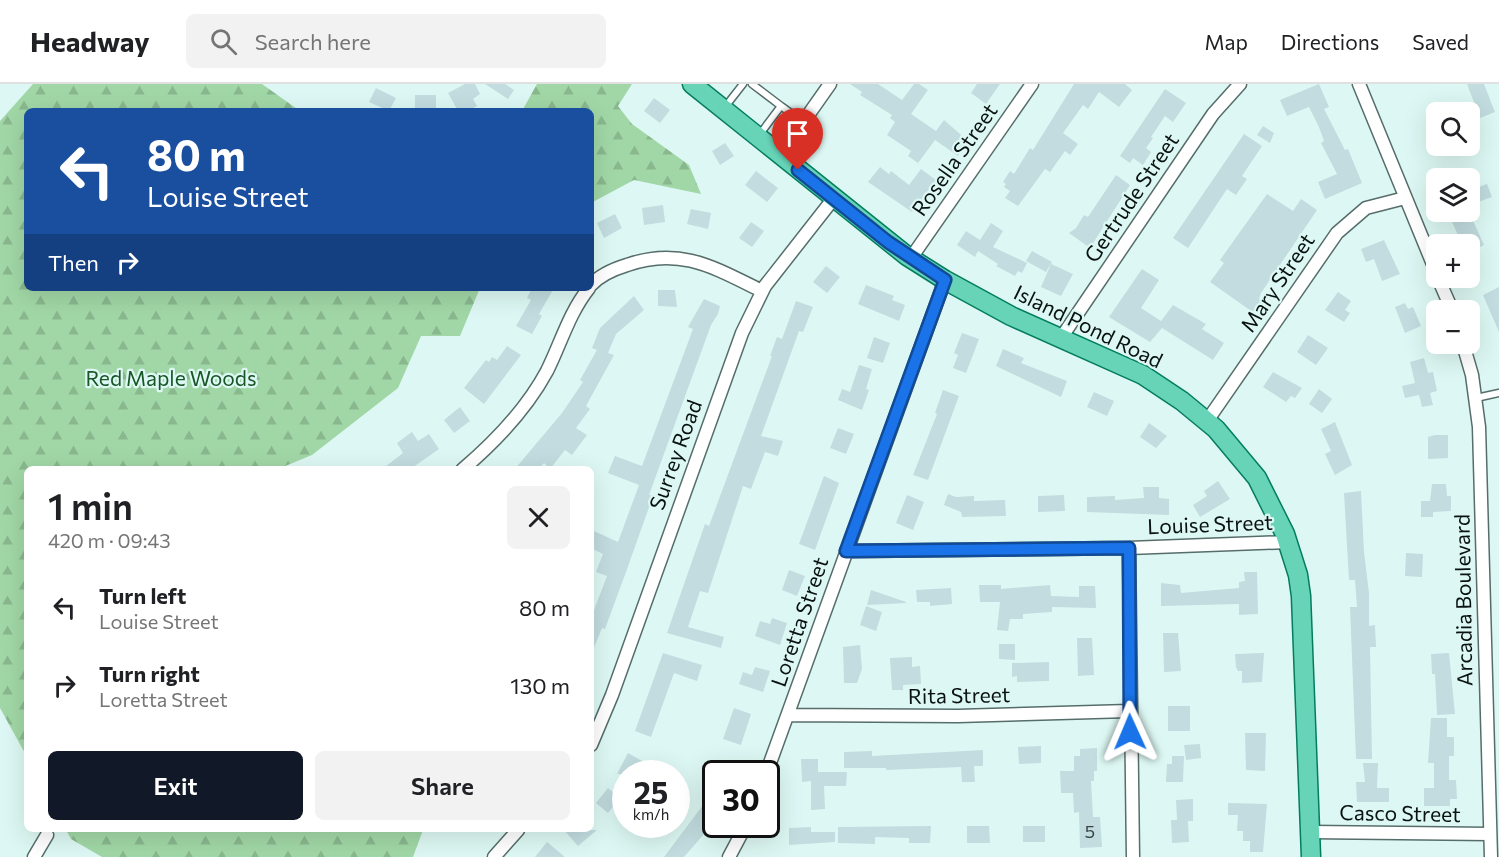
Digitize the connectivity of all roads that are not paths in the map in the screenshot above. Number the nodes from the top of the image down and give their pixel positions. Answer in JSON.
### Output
{"nodes":[{"id":1,"x":743,"y":84,"type":"edge"},
{"id":2,"x":752,"y":84,"type":"edge"},
{"id":3,"x":830,"y":84,"type":"edge"},
{"id":4,"x":1032,"y":84,"type":"edge"},
{"id":5,"x":1240,"y":84,"type":"edge"},
{"id":6,"x":1359,"y":84,"type":"edge"},
{"id":7,"x":697,"y":86,"type":"edge"},
{"id":8,"x":782,"y":106,"type":"junction"},
{"id":9,"x":723,"y":109,"type":"junction"},
{"id":10,"x":803,"y":122,"type":"junction"},
{"id":11,"x":758,"y":137,"type":"junction"},
{"id":12,"x":780,"y":155,"type":"junction"},
{"id":13,"x":834,"y":198,"type":"junction"},
{"id":14,"x":1405,"y":198,"type":"junction"},
{"id":15,"x":1426,"y":248,"type":"edge"},
{"id":16,"x":911,"y":258,"type":"junction"},
{"id":17,"x":945,"y":280,"type":"junction"},
{"id":18,"x":594,"y":284,"type":"edge"},
{"id":19,"x":587,"y":291,"type":"edge"},
{"id":20,"x":762,"y":291,"type":"junction"},
{"id":21,"x":1061,"y":338,"type":"junction"},
{"id":22,"x":1465,"y":354,"type":"edge"},
{"id":23,"x":1499,"y":393,"type":"edge"},
{"id":24,"x":1476,"y":398,"type":"junction"},
{"id":25,"x":1207,"y":421,"type":"junction"},
{"id":26,"x":466,"y":466,"type":"edge"},
{"id":27,"x":1288,"y":542,"type":"junction"},
{"id":28,"x":1129,"y":548,"type":"junction"},
{"id":29,"x":846,"y":551,"type":"junction"},
{"id":30,"x":1129,"y":711,"type":"junction"},
{"id":31,"x":788,"y":715,"type":"junction"},
{"id":32,"x":594,"y":738,"type":"edge"},
{"id":33,"x":771,"y":760,"type":"edge"},
{"id":34,"x":516,"y":832,"type":"edge"},
{"id":35,"x":1311,"y":832,"type":"junction"},
{"id":36,"x":1490,"y":834,"type":"junction"},
{"id":37,"x":47,"y":835,"type":"dead end"},
{"id":38,"x":739,"y":838,"type":"edge"},
{"id":39,"x":34,"y":857,"type":"edge"},
{"id":40,"x":494,"y":857,"type":"edge"},
{"id":41,"x":729,"y":857,"type":"edge"},
{"id":42,"x":1133,"y":857,"type":"edge"},
{"id":43,"x":1311,"y":857,"type":"edge"},
{"id":44,"x":1491,"y":857,"type":"edge"}],
"edges":[{"from":1,"to":9,"type":"lane"},
{"from":2,"to":8,"type":"lane"},
{"from":3,"to":10,"type":"street"},
{"from":4,"to":16,"type":"street","name":"Rosella Street"},
{"from":5,"to":21,"type":"street","name":"Gertrude Street"},
{"from":6,"to":14,"type":"street"},
{"from":7,"to":9,"type":"main road","name":"Island Pond Road"},
{"from":8,"to":10,"type":"lane"},
{"from":8,"to":11,"type":"lane"},
{"from":9,"to":11,"type":"main road","name":"Island Pond Road"},
{"from":10,"to":12,"type":"street"},
{"from":11,"to":12,"type":"main road","name":"Island Pond Road"},
{"from":12,"to":13,"type":"main road","name":"Island Pond Road"},
{"from":13,"to":16,"type":"main road","name":"Island Pond Road"},
{"from":13,"to":20,"type":"street","name":"Surrey Road"},
{"from":14,"to":15,"type":"street"},
{"from":14,"to":25,"type":"street","name":"Mary Street"},
{"from":16,"to":17,"type":"main road","name":"Island Pond Road"},
{"from":17,"to":21,"type":"main road","name":"Island Pond Road"},
{"from":17,"to":29,"type":"street","name":"Loretta Street"},
{"from":18,"to":20,"type":"street"},
{"from":19,"to":26,"type":"street"},
{"from":20,"to":32,"type":"street","name":"Surrey Road"},
{"from":21,"to":25,"type":"main road","name":"Island Pond Road"},
{"from":22,"to":24,"type":"street","name":"Arcadia Boulevard"},
{"from":23,"to":24,"type":"lane"},
{"from":24,"to":36,"type":"street","name":"Arcadia Boulevard"},
{"from":25,"to":27,"type":"main road","name":"Island Pond Road"},
{"from":27,"to":28,"type":"street","name":"Louise Street"},
{"from":27,"to":35,"type":"main road","name":"Island Pond Road"},
{"from":28,"to":29,"type":"street","name":"Louise Street"},
{"from":28,"to":30,"type":"street"},
{"from":29,"to":31,"type":"street","name":"Loretta Street"},
{"from":30,"to":31,"type":"street","name":"Rita Street"},
{"from":30,"to":42,"type":"street"},
{"from":31,"to":33,"type":"street","name":"Loretta Street"},
{"from":34,"to":40,"type":"street"},
{"from":35,"to":36,"type":"street","name":"Casco Street"},
{"from":35,"to":43,"type":"main road","name":"Island Pond Road"},
{"from":36,"to":44,"type":"street","name":"Arcadia Boulevard"},
{"from":37,"to":39,"type":"street"},
{"from":38,"to":41,"type":"street"}]}
